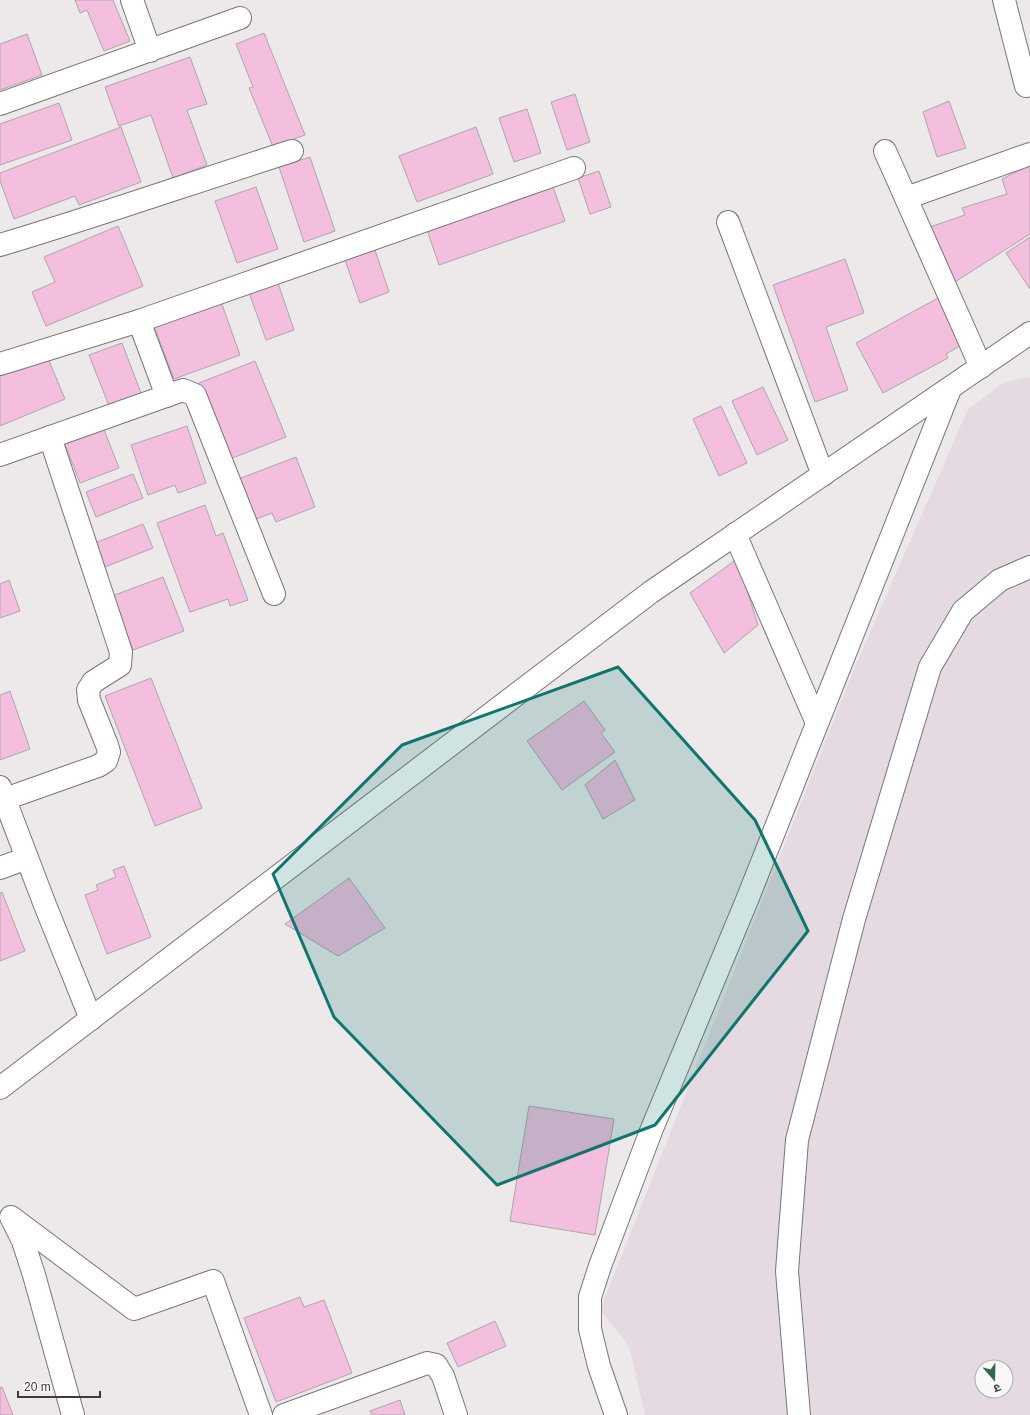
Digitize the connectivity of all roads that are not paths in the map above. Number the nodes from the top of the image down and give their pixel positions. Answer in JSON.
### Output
{"nodes":[{"id":1,"x":132,"y":0,"type":"edge"},
{"id":2,"x":1004,"y":0,"type":"edge"},
{"id":3,"x":240,"y":18,"type":"dead end"},
{"id":4,"x":150,"y":51,"type":"junction"},
{"id":5,"x":1026,"y":86,"type":"dead end"},
{"id":6,"x":0,"y":104,"type":"edge"},
{"id":7,"x":885,"y":150,"type":"dead end"},
{"id":8,"x":292,"y":151,"type":"dead end"},
{"id":9,"x":1030,"y":154,"type":"edge"},
{"id":10,"x":574,"y":168,"type":"dead end"},
{"id":11,"x":906,"y":198,"type":"junction"},
{"id":12,"x":728,"y":222,"type":"dead end"},
{"id":13,"x":2,"y":240,"type":"edge"},
{"id":14,"x":139,"y":320,"type":"junction"},
{"id":15,"x":1030,"y":333,"type":"edge"},
{"id":16,"x":0,"y":364,"type":"edge"},
{"id":17,"x":981,"y":367,"type":"junction"},
{"id":18,"x":950,"y":388,"type":"junction"},
{"id":19,"x":168,"y":396,"type":"junction"},
{"id":20,"x":50,"y":437,"type":"junction"},
{"id":21,"x":0,"y":455,"type":"edge"},
{"id":22,"x":823,"y":475,"type":"junction"},
{"id":23,"x":735,"y":534,"type":"junction"},
{"id":24,"x":1030,"y":567,"type":"edge"},
{"id":25,"x":274,"y":594,"type":"dead end"},
{"id":26,"x":817,"y":723,"type":"junction"},
{"id":27,"x":2,"y":793,"type":"edge"},
{"id":28,"x":27,"y":858,"type":"junction"},
{"id":29,"x":0,"y":868,"type":"edge"},
{"id":30,"x":91,"y":1019,"type":"junction"},
{"id":31,"x":0,"y":1088,"type":"edge"},
{"id":32,"x":6,"y":1214,"type":"edge"},
{"id":33,"x":74,"y":1415,"type":"edge"},
{"id":34,"x":261,"y":1415,"type":"edge"},
{"id":35,"x":284,"y":1415,"type":"edge"},
{"id":36,"x":456,"y":1415,"type":"edge"},
{"id":37,"x":616,"y":1415,"type":"edge"},
{"id":38,"x":799,"y":1415,"type":"edge"}],
"edges":[{"from":1,"to":4,"type":"street"},
{"from":2,"to":5,"type":"street"},
{"from":3,"to":4,"type":"street"},
{"from":4,"to":6,"type":"street"},
{"from":7,"to":11,"type":"street"},
{"from":8,"to":13,"type":"street"},
{"from":9,"to":11,"type":"street"},
{"from":10,"to":14,"type":"street"},
{"from":11,"to":17,"type":"street"},
{"from":12,"to":22,"type":"street"},
{"from":14,"to":16,"type":"street"},
{"from":14,"to":19,"type":"street"},
{"from":15,"to":17,"type":"street"},
{"from":17,"to":18,"type":"street"},
{"from":18,"to":22,"type":"street"},
{"from":18,"to":26,"type":"street"},
{"from":19,"to":20,"type":"street"},
{"from":19,"to":25,"type":"street"},
{"from":20,"to":21,"type":"street"},
{"from":20,"to":27,"type":"street"},
{"from":22,"to":23,"type":"street"},
{"from":23,"to":26,"type":"street"},
{"from":23,"to":30,"type":"street"},
{"from":24,"to":38,"type":"street"},
{"from":26,"to":37,"type":"street"},
{"from":27,"to":28,"type":"street"},
{"from":28,"to":29,"type":"street"},
{"from":28,"to":30,"type":"street"},
{"from":30,"to":31,"type":"street"},
{"from":32,"to":33,"type":"street"},
{"from":32,"to":34,"type":"street"},
{"from":35,"to":36,"type":"street"}]}
